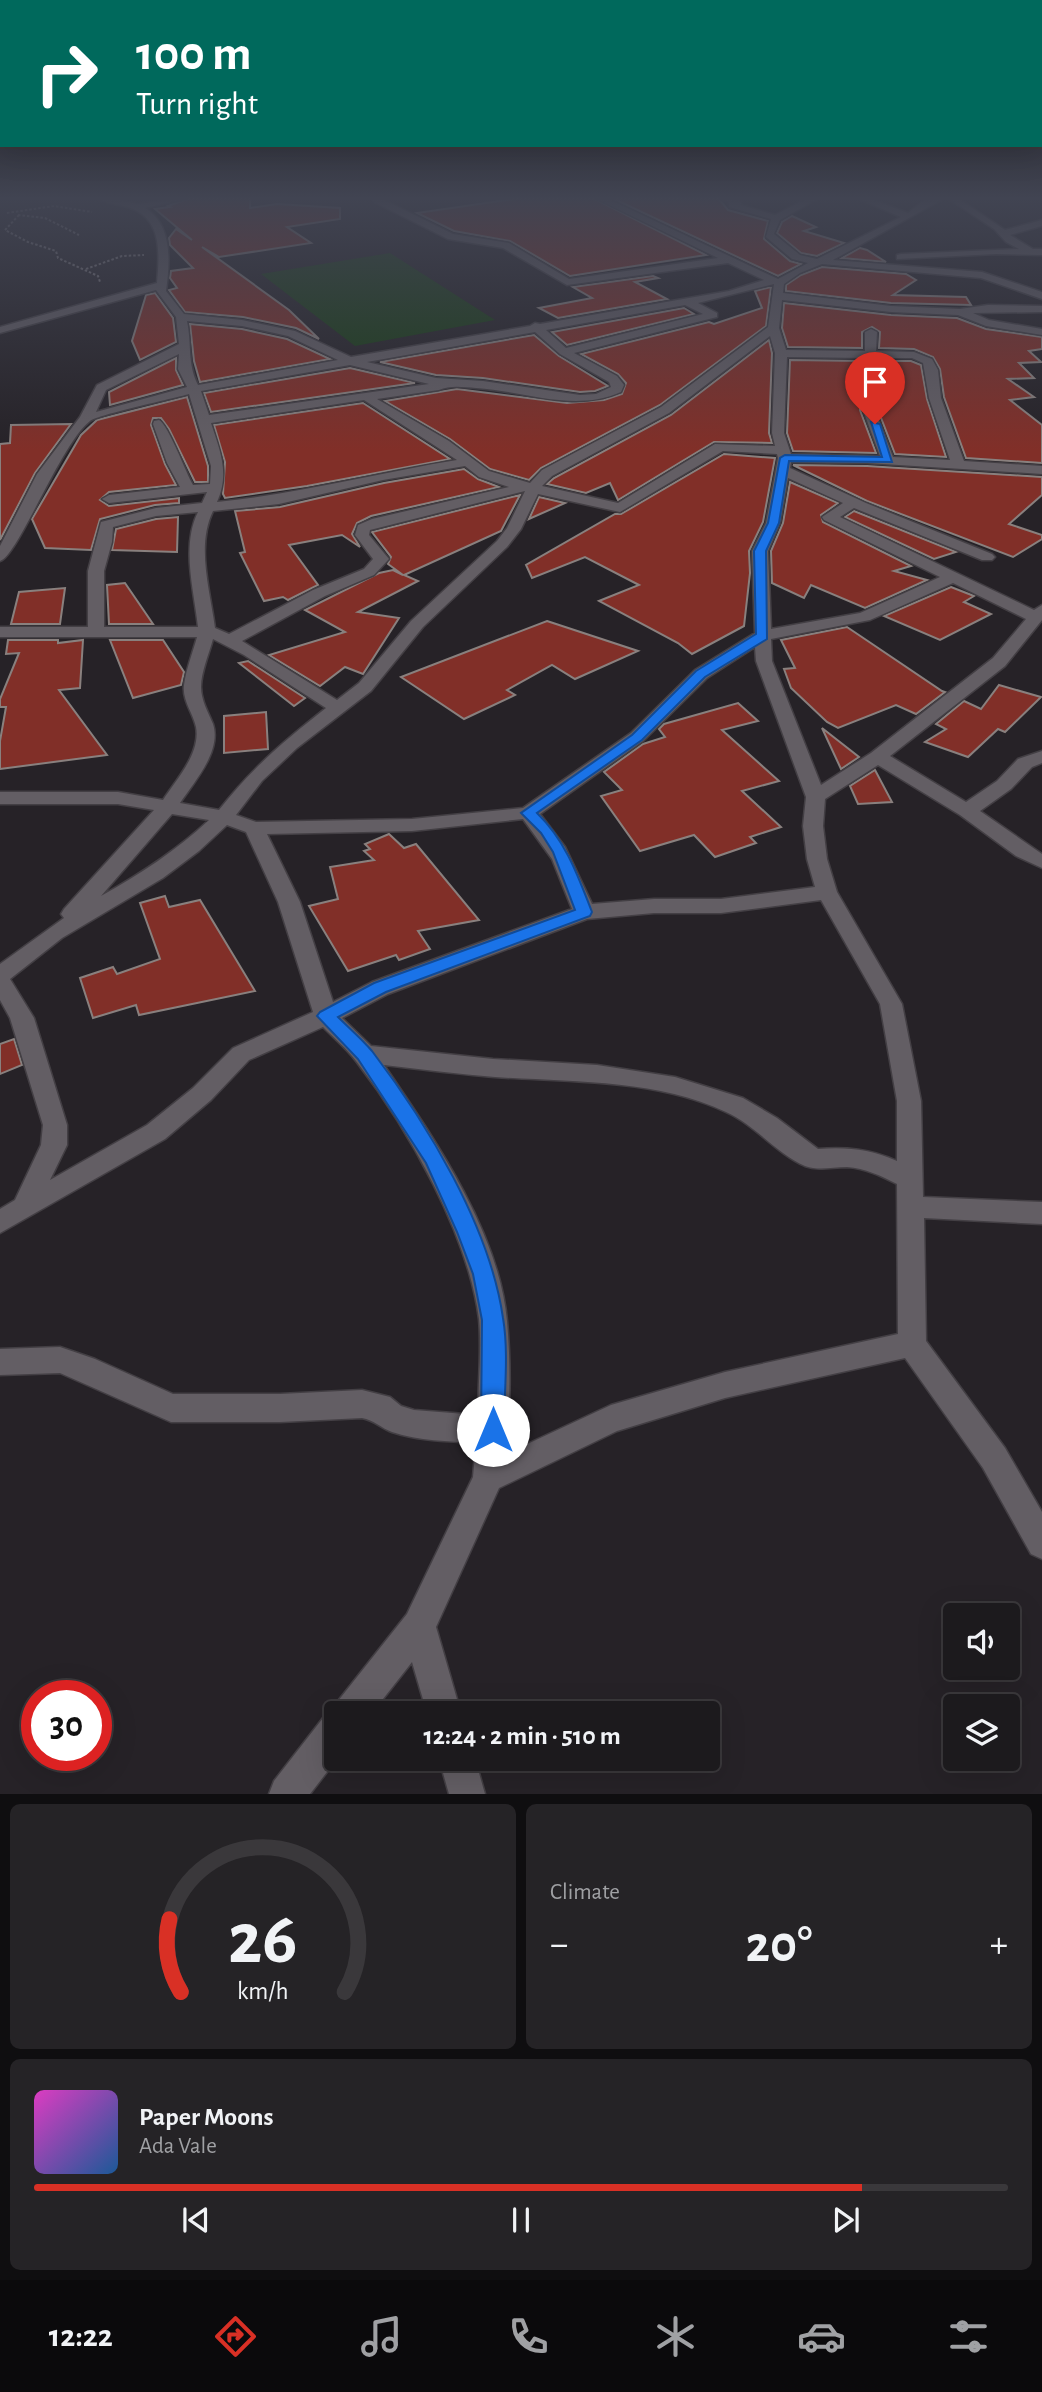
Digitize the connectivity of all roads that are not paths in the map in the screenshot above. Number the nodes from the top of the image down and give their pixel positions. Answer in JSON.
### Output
{"nodes":[{"id":1,"x":771,"y":283,"type":"edge"},
{"id":2,"x":780,"y":283,"type":"edge"},
{"id":3,"x":1004,"y":283,"type":"edge"},
{"id":4,"x":162,"y":285,"type":"joint"},
{"id":5,"x":776,"y":286,"type":"junction"},
{"id":6,"x":1042,"y":296,"type":"edge"},
{"id":7,"x":686,"y":301,"type":"junction"},
{"id":8,"x":1042,"y":309,"type":"edge"},
{"id":9,"x":960,"y":312,"type":"junction"},
{"id":10,"x":181,"y":317,"type":"junction"},
{"id":11,"x":535,"y":326,"type":"junction"},
{"id":12,"x":773,"y":328,"type":"junction"},
{"id":13,"x":0,"y":331,"type":"edge"},
{"id":14,"x":871,"y":332,"type":"dead end"},
{"id":15,"x":1042,"y":332,"type":"edge"},
{"id":16,"x":185,"y":346,"type":"junction"},
{"id":17,"x":564,"y":352,"type":"junction"},
{"id":18,"x":781,"y":353,"type":"junction"},
{"id":19,"x":870,"y":354,"type":"junction"},
{"id":20,"x":351,"y":361,"type":"junction"},
{"id":21,"x":452,"y":384,"type":"junction"},
{"id":22,"x":194,"y":389,"type":"junction"},
{"id":23,"x":369,"y":398,"type":"junction"},
{"id":24,"x":86,"y":418,"type":"junction"},
{"id":25,"x":202,"y":420,"type":"junction"},
{"id":26,"x":159,"y":424,"type":"dead end"},
{"id":27,"x":783,"y":459,"type":"junction"},
{"id":28,"x":888,"y":460,"type":"junction"},
{"id":29,"x":468,"y":462,"type":"junction"},
{"id":30,"x":958,"y":464,"type":"junction"},
{"id":31,"x":1042,"y":470,"type":"edge"},
{"id":32,"x":217,"y":487,"type":"junction"},
{"id":33,"x":529,"y":488,"type":"junction"},
{"id":34,"x":189,"y":490,"type":"junction"},
{"id":35,"x":109,"y":499,"type":"dead end"},
{"id":36,"x":853,"y":503,"type":"junction"},
{"id":37,"x":205,"y":509,"type":"junction"},
{"id":38,"x":0,"y":556,"type":"edge"},
{"id":39,"x":987,"y":557,"type":"dead end"},
{"id":40,"x":952,"y":576,"type":"junction"},
{"id":41,"x":1039,"y":613,"type":"edge"},
{"id":42,"x":207,"y":630,"type":"junction"},
{"id":43,"x":0,"y":632,"type":"edge"},
{"id":44,"x":96,"y":632,"type":"junction"},
{"id":45,"x":762,"y":636,"type":"junction"},
{"id":46,"x":231,"y":640,"type":"junction"},
{"id":47,"x":338,"y":708,"type":"junction"},
{"id":48,"x":878,"y":757,"type":"junction"},
{"id":49,"x":1042,"y":757,"type":"edge"},
{"id":50,"x":0,"y":797,"type":"edge"},
{"id":51,"x":816,"y":797,"type":"junction"},
{"id":52,"x":169,"y":805,"type":"junction"},
{"id":53,"x":967,"y":811,"type":"junction"},
{"id":54,"x":528,"y":813,"type":"junction"},
{"id":55,"x":224,"y":817,"type":"junction"},
{"id":56,"x":254,"y":828,"type":"junction"},
{"id":57,"x":1042,"y":862,"type":"edge"},
{"id":58,"x":827,"y":892,"type":"junction"},
{"id":59,"x":584,"y":912,"type":"junction"},
{"id":60,"x":54,"y":933,"type":"junction"},
{"id":61,"x":0,"y":975,"type":"edge"},
{"id":62,"x":0,"y":981,"type":"edge"},
{"id":63,"x":326,"y":1016,"type":"junction"},
{"id":64,"x":364,"y":1054,"type":"junction"},
{"id":65,"x":910,"y":1178,"type":"junction"},
{"id":66,"x":25,"y":1206,"type":"junction"},
{"id":67,"x":912,"y":1207,"type":"junction"},
{"id":68,"x":1042,"y":1213,"type":"edge"},
{"id":69,"x":0,"y":1222,"type":"edge"},
{"id":70,"x":912,"y":1344,"type":"junction"},
{"id":71,"x":0,"y":1362,"type":"edge"},
{"id":72,"x":493,"y":1430,"type":"junction"},
{"id":73,"x":488,"y":1478,"type":"junction"},
{"id":74,"x":1042,"y":1542,"type":"edge"},
{"id":75,"x":419,"y":1626,"type":"junction"},
{"id":76,"x":360,"y":1701,"type":"edge"},
{"id":77,"x":441,"y":1701,"type":"edge"},
{"id":78,"x":324,"y":1746,"type":"edge"},
{"id":79,"x":460,"y":1771,"type":"edge"},
{"id":80,"x":287,"y":1794,"type":"edge"},
{"id":81,"x":467,"y":1794,"type":"edge"}],
"edges":[{"from":1,"to":5,"type":"street"},
{"from":2,"to":5,"type":"street"},
{"from":3,"to":6,"type":"street"},
{"from":4,"to":10,"type":"street"},
{"from":4,"to":13,"type":"street"},
{"from":5,"to":7,"type":"street"},
{"from":5,"to":9,"type":"street"},
{"from":5,"to":12,"type":"street"},
{"from":7,"to":11,"type":"street"},
{"from":7,"to":17,"type":"street"},
{"from":8,"to":9,"type":"street"},
{"from":9,"to":15,"type":"street"},
{"from":10,"to":16,"type":"street"},
{"from":10,"to":20,"type":"street"},
{"from":11,"to":17,"type":"street"},
{"from":11,"to":20,"type":"street"},
{"from":12,"to":18,"type":"street"},
{"from":12,"to":33,"type":"street"},
{"from":14,"to":19,"type":"street"},
{"from":16,"to":22,"type":"street"},
{"from":16,"to":24,"type":"street"},
{"from":17,"to":21,"type":"street"},
{"from":18,"to":19,"type":"street"},
{"from":18,"to":27,"type":"street"},
{"from":19,"to":28,"type":"street"},
{"from":19,"to":30,"type":"street"},
{"from":20,"to":21,"type":"street"},
{"from":20,"to":22,"type":"street"},
{"from":21,"to":23,"type":"street"},
{"from":22,"to":24,"type":"street"},
{"from":22,"to":25,"type":"street"},
{"from":23,"to":25,"type":"street"},
{"from":23,"to":29,"type":"street"},
{"from":24,"to":38,"type":"street"},
{"from":25,"to":32,"type":"street"},
{"from":26,"to":34,"type":"street"},
{"from":27,"to":28,"type":"street"},
{"from":27,"to":33,"type":"street"},
{"from":27,"to":36,"type":"street"},
{"from":27,"to":45,"type":"street"},
{"from":28,"to":30,"type":"street"},
{"from":29,"to":33,"type":"street"},
{"from":29,"to":37,"type":"street"},
{"from":30,"to":31,"type":"street"},
{"from":32,"to":34,"type":"street"},
{"from":32,"to":37,"type":"street"},
{"from":33,"to":46,"type":"street"},
{"from":33,"to":47,"type":"street"},
{"from":34,"to":35,"type":"street"},
{"from":36,"to":39,"type":"street"},
{"from":36,"to":40,"type":"street"},
{"from":37,"to":42,"type":"street"},
{"from":37,"to":44,"type":"street"},
{"from":40,"to":41,"type":"street"},
{"from":40,"to":45,"type":"street"},
{"from":41,"to":48,"type":"street"},
{"from":42,"to":44,"type":"street"},
{"from":42,"to":46,"type":"street"},
{"from":42,"to":52,"type":"street"},
{"from":43,"to":44,"type":"street"},
{"from":45,"to":51,"type":"street"},
{"from":45,"to":54,"type":"street"},
{"from":46,"to":47,"type":"street"},
{"from":47,"to":55,"type":"street"},
{"from":48,"to":51,"type":"street"},
{"from":48,"to":53,"type":"street"},
{"from":49,"to":53,"type":"street"},
{"from":50,"to":52,"type":"street"},
{"from":51,"to":58,"type":"street"},
{"from":52,"to":55,"type":"street"},
{"from":52,"to":60,"type":"street"},
{"from":53,"to":57,"type":"street"},
{"from":54,"to":56,"type":"street"},
{"from":54,"to":59,"type":"street"},
{"from":55,"to":56,"type":"street"},
{"from":55,"to":60,"type":"street"},
{"from":56,"to":63,"type":"street"},
{"from":58,"to":59,"type":"street"},
{"from":58,"to":65,"type":"street"},
{"from":59,"to":63,"type":"street"},
{"from":60,"to":61,"type":"street"},
{"from":62,"to":66,"type":"street"},
{"from":63,"to":64,"type":"street"},
{"from":63,"to":66,"type":"street"},
{"from":64,"to":65,"type":"street"},
{"from":64,"to":72,"type":"street"},
{"from":65,"to":67,"type":"street"},
{"from":66,"to":69,"type":"street"},
{"from":67,"to":68,"type":"street"},
{"from":67,"to":70,"type":"street"},
{"from":70,"to":73,"type":"street"},
{"from":70,"to":74,"type":"street"},
{"from":71,"to":72,"type":"street"},
{"from":72,"to":73,"type":"street"},
{"from":73,"to":75,"type":"street"},
{"from":75,"to":76,"type":"street"},
{"from":75,"to":77,"type":"street"},
{"from":78,"to":80,"type":"street"},
{"from":79,"to":81,"type":"street"}]}
